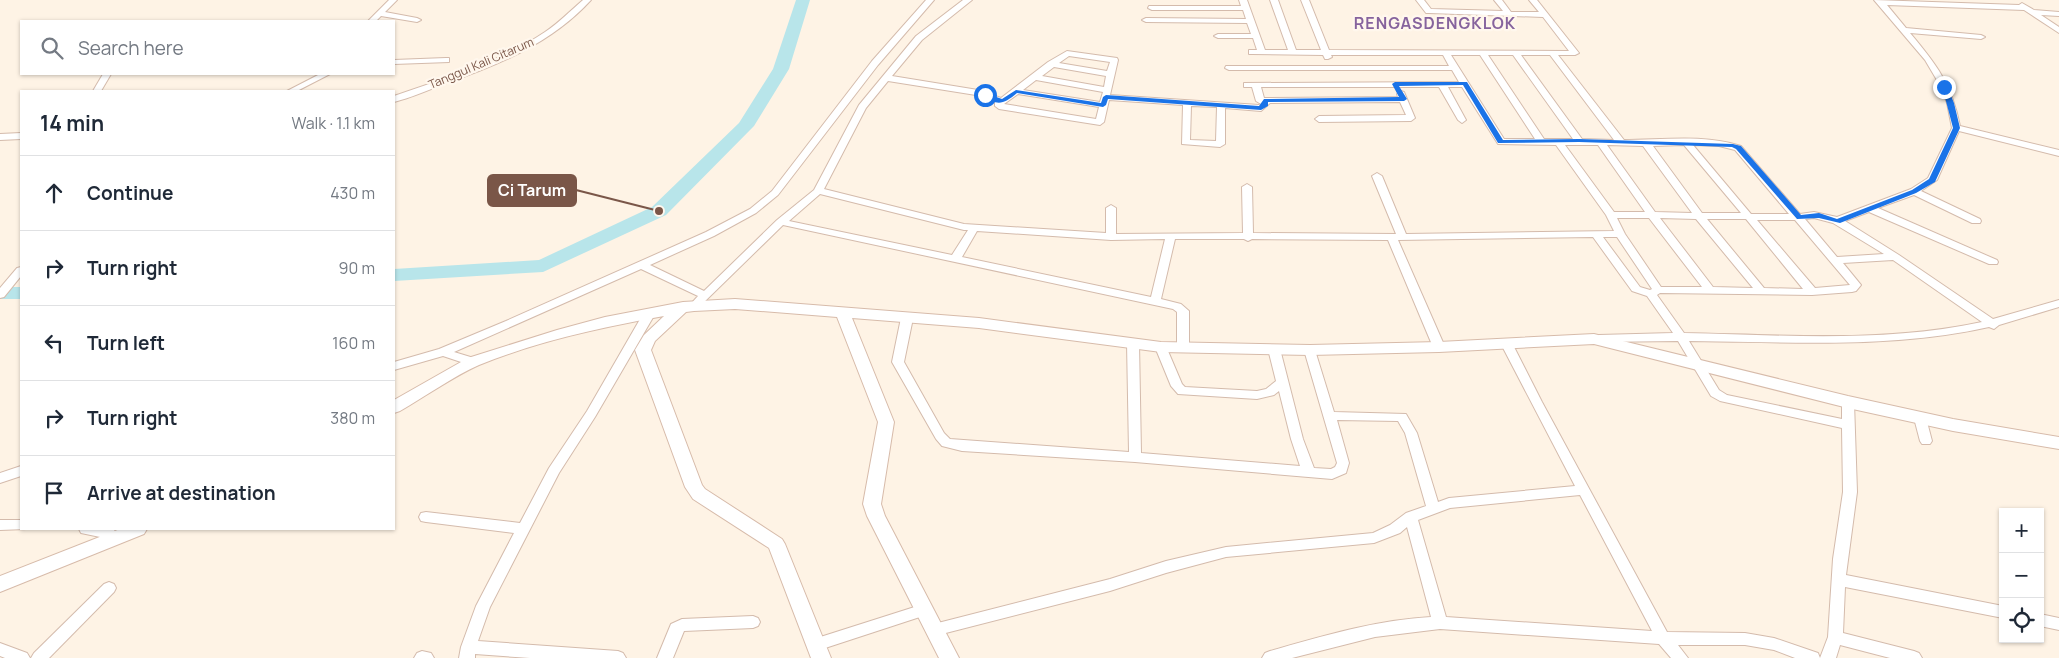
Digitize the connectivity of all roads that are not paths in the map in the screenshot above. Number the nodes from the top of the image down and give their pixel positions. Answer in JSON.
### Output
{"nodes":[{"id":1,"x":393,"y":0,"type":"edge"},
{"id":2,"x":587,"y":0,"type":"edge"},
{"id":3,"x":930,"y":0,"type":"edge"},
{"id":4,"x":968,"y":0,"type":"edge"},
{"id":5,"x":1243,"y":0,"type":"edge"},
{"id":6,"x":1274,"y":0,"type":"edge"},
{"id":7,"x":1305,"y":0,"type":"edge"},
{"id":8,"x":1420,"y":0,"type":"edge"},
{"id":9,"x":1498,"y":0,"type":"edge"},
{"id":10,"x":1534,"y":0,"type":"edge"},
{"id":11,"x":2014,"y":0,"type":"edge"},
{"id":12,"x":1880,"y":1,"type":"edge"},
{"id":13,"x":1152,"y":8,"type":"dead end"},
{"id":14,"x":1246,"y":8,"type":"junction"},
{"id":15,"x":2031,"y":10,"type":"junction"},
{"id":16,"x":1508,"y":13,"type":"junction"},
{"id":17,"x":381,"y":14,"type":"junction"},
{"id":18,"x":2059,"y":14,"type":"edge"},
{"id":19,"x":1546,"y":15,"type":"junction"},
{"id":20,"x":373,"y":20,"type":"edge"},
{"id":21,"x":417,"y":20,"type":"dead end"},
{"id":22,"x":1146,"y":20,"type":"dead end"},
{"id":23,"x":1251,"y":22,"type":"junction"},
{"id":24,"x":1904,"y":30,"type":"junction"},
{"id":25,"x":2059,"y":31,"type":"edge"},
{"id":26,"x":1218,"y":36,"type":"dead end"},
{"id":27,"x":1256,"y":36,"type":"junction"},
{"id":28,"x":1982,"y":37,"type":"dead end"},
{"id":29,"x":1292,"y":50,"type":"junction"},
{"id":30,"x":1262,"y":51,"type":"junction"},
{"id":31,"x":1326,"y":51,"type":"junction"},
{"id":32,"x":1252,"y":52,"type":"dead end"},
{"id":33,"x":1445,"y":52,"type":"junction"},
{"id":34,"x":1482,"y":52,"type":"junction"},
{"id":35,"x":1515,"y":52,"type":"junction"},
{"id":36,"x":1552,"y":53,"type":"junction"},
{"id":37,"x":446,"y":60,"type":"dead end"},
{"id":38,"x":395,"y":62,"type":"edge"},
{"id":39,"x":1051,"y":64,"type":"junction"},
{"id":40,"x":1229,"y":68,"type":"dead end"},
{"id":41,"x":1332,"y":68,"type":"junction"},
{"id":42,"x":1455,"y":68,"type":"junction"},
{"id":43,"x":1111,"y":74,"type":"junction"},
{"id":44,"x":105,"y":75,"type":"edge"},
{"id":45,"x":324,"y":75,"type":"edge"},
{"id":46,"x":1034,"y":77,"type":"junction"},
{"id":47,"x":886,"y":78,"type":"junction"},
{"id":48,"x":1338,"y":84,"type":"junction"},
{"id":49,"x":1395,"y":84,"type":"junction"},
{"id":50,"x":1442,"y":84,"type":"junction"},
{"id":51,"x":1465,"y":84,"type":"junction"},
{"id":52,"x":98,"y":90,"type":"edge"},
{"id":53,"x":293,"y":90,"type":"edge"},
{"id":54,"x":1016,"y":91,"type":"junction"},
{"id":55,"x":1106,"y":97,"type":"junction"},
{"id":56,"x":395,"y":99,"type":"edge"},
{"id":57,"x":1404,"y":99,"type":"junction"},
{"id":58,"x":1000,"y":101,"type":"junction"},
{"id":59,"x":1264,"y":101,"type":"junction"},
{"id":60,"x":1187,"y":103,"type":"junction"},
{"id":61,"x":1220,"y":105,"type":"junction"},
{"id":62,"x":1319,"y":119,"type":"dead end"},
{"id":63,"x":1462,"y":120,"type":"dead end"},
{"id":64,"x":1956,"y":128,"type":"junction"},
{"id":65,"x":20,"y":136,"type":"edge"},
{"id":66,"x":0,"y":137,"type":"edge"},
{"id":67,"x":1579,"y":140,"type":"junction"},
{"id":68,"x":1620,"y":141,"type":"junction"},
{"id":69,"x":1541,"y":142,"type":"junction"},
{"id":70,"x":1558,"y":142,"type":"junction"},
{"id":71,"x":1600,"y":142,"type":"junction"},
{"id":72,"x":1646,"y":143,"type":"junction"},
{"id":73,"x":1688,"y":143,"type":"junction"},
{"id":74,"x":2059,"y":152,"type":"edge"},
{"id":75,"x":1377,"y":176,"type":"dead end"},
{"id":76,"x":1247,"y":187,"type":"dead end"},
{"id":77,"x":818,"y":191,"type":"junction"},
{"id":78,"x":1914,"y":191,"type":"junction"},
{"id":79,"x":1111,"y":208,"type":"dead end"},
{"id":80,"x":1869,"y":208,"type":"junction"},
{"id":81,"x":1611,"y":215,"type":"junction"},
{"id":82,"x":1652,"y":215,"type":"junction"},
{"id":83,"x":1699,"y":216,"type":"junction"},
{"id":84,"x":1749,"y":216,"type":"junction"},
{"id":85,"x":1799,"y":217,"type":"junction"},
{"id":86,"x":1837,"y":221,"type":"junction"},
{"id":87,"x":1976,"y":221,"type":"dead end"},
{"id":88,"x":781,"y":222,"type":"junction"},
{"id":89,"x":974,"y":228,"type":"junction"},
{"id":90,"x":1620,"y":234,"type":"junction"},
{"id":91,"x":1596,"y":235,"type":"junction"},
{"id":92,"x":1171,"y":236,"type":"junction"},
{"id":93,"x":1111,"y":237,"type":"junction"},
{"id":94,"x":1397,"y":237,"type":"junction"},
{"id":95,"x":1248,"y":238,"type":"junction"},
{"id":96,"x":1895,"y":257,"type":"junction"},
{"id":97,"x":956,"y":258,"type":"junction"},
{"id":98,"x":1835,"y":260,"type":"junction"},
{"id":99,"x":1993,"y":262,"type":"dead end"},
{"id":100,"x":641,"y":265,"type":"junction"},
{"id":101,"x":20,"y":271,"type":"edge"},
{"id":102,"x":1760,"y":290,"type":"junction"},
{"id":103,"x":1710,"y":291,"type":"junction"},
{"id":104,"x":1654,"y":292,"type":"junction"},
{"id":105,"x":1812,"y":292,"type":"junction"},
{"id":106,"x":0,"y":295,"type":"edge"},
{"id":107,"x":1155,"y":301,"type":"junction"},
{"id":108,"x":694,"y":303,"type":"junction"},
{"id":109,"x":2059,"y":303,"type":"edge"},
{"id":110,"x":842,"y":311,"type":"junction"},
{"id":111,"x":649,"y":314,"type":"junction"},
{"id":112,"x":907,"y":318,"type":"junction"},
{"id":113,"x":1994,"y":324,"type":"junction"},
{"id":114,"x":1681,"y":337,"type":"junction"},
{"id":115,"x":1594,"y":339,"type":"junction"},
{"id":116,"x":1133,"y":343,"type":"junction"},
{"id":117,"x":1507,"y":344,"type":"junction"},
{"id":118,"x":1161,"y":347,"type":"junction"},
{"id":119,"x":1183,"y":347,"type":"junction"},
{"id":120,"x":1439,"y":347,"type":"junction"},
{"id":121,"x":1274,"y":350,"type":"junction"},
{"id":122,"x":1310,"y":350,"type":"junction"},
{"id":123,"x":443,"y":352,"type":"junction"},
{"id":124,"x":473,"y":362,"type":"junction"},
{"id":125,"x":395,"y":366,"type":"edge"},
{"id":126,"x":1700,"y":366,"type":"junction"},
{"id":127,"x":1282,"y":382,"type":"junction"},
{"id":128,"x":1848,"y":402,"type":"junction"},
{"id":129,"x":395,"y":406,"type":"edge"},
{"id":130,"x":1330,"y":416,"type":"junction"},
{"id":131,"x":1920,"y":418,"type":"junction"},
{"id":132,"x":1848,"y":425,"type":"junction"},
{"id":133,"x":1926,"y":441,"type":"dead end"},
{"id":134,"x":2059,"y":443,"type":"edge"},
{"id":135,"x":1135,"y":457,"type":"junction"},
{"id":136,"x":20,"y":471,"type":"edge"},
{"id":137,"x":1309,"y":473,"type":"junction"},
{"id":138,"x":0,"y":478,"type":"edge"},
{"id":139,"x":1584,"y":490,"type":"junction"},
{"id":140,"x":1433,"y":509,"type":"junction"},
{"id":141,"x":426,"y":517,"type":"dead end"},
{"id":142,"x":1411,"y":518,"type":"junction"},
{"id":143,"x":0,"y":525,"type":"edge"},
{"id":144,"x":20,"y":525,"type":"edge"},
{"id":145,"x":524,"y":529,"type":"junction"},
{"id":146,"x":91,"y":530,"type":"edge"},
{"id":147,"x":136,"y":530,"type":"edge"},
{"id":148,"x":114,"y":539,"type":"junction"},
{"id":149,"x":1840,"y":580,"type":"junction"},
{"id":150,"x":0,"y":584,"type":"edge"},
{"id":151,"x":109,"y":588,"type":"dead end"},
{"id":152,"x":924,"y":610,"type":"junction"},
{"id":153,"x":1999,"y":611,"type":"edge"},
{"id":154,"x":2044,"y":621,"type":"edge"},
{"id":155,"x":754,"y":622,"type":"dead end"},
{"id":156,"x":1440,"y":623,"type":"junction"},
{"id":157,"x":2059,"y":624,"type":"edge"},
{"id":158,"x":934,"y":630,"type":"junction"},
{"id":159,"x":1835,"y":637,"type":"junction"},
{"id":160,"x":1663,"y":638,"type":"junction"},
{"id":161,"x":0,"y":650,"type":"edge"},
{"id":162,"x":819,"y":651,"type":"edge"},
{"id":163,"x":467,"y":653,"type":"edge"},
{"id":164,"x":22,"y":658,"type":"edge"},
{"id":165,"x":39,"y":658,"type":"edge"},
{"id":166,"x":422,"y":658,"type":"edge"},
{"id":167,"x":426,"y":658,"type":"edge"},
{"id":168,"x":618,"y":658,"type":"edge"},
{"id":169,"x":665,"y":658,"type":"edge"},
{"id":170,"x":949,"y":658,"type":"edge"},
{"id":171,"x":1270,"y":658,"type":"edge"},
{"id":172,"x":1680,"y":658,"type":"edge"},
{"id":173,"x":1813,"y":658,"type":"edge"},
{"id":174,"x":1828,"y":658,"type":"edge"},
{"id":175,"x":1914,"y":658,"type":"edge"}],
"edges":[{"from":1,"to":17,"type":"street"},
{"from":2,"to":56,"type":"street","name":"Tanggul Kali Citarum"},
{"from":3,"to":100,"type":"street"},
{"from":4,"to":47,"type":"street"},
{"from":5,"to":14,"type":"street"},
{"from":6,"to":29,"type":"street"},
{"from":7,"to":31,"type":"street"},
{"from":8,"to":16,"type":"street"},
{"from":9,"to":16,"type":"street"},
{"from":10,"to":19,"type":"street"},
{"from":11,"to":15,"type":"street"},
{"from":12,"to":15,"type":"street"},
{"from":12,"to":24,"type":"street"},
{"from":13,"to":14,"type":"street"},
{"from":14,"to":23,"type":"street"},
{"from":15,"to":18,"type":"street"},
{"from":15,"to":25,"type":"street"},
{"from":16,"to":19,"type":"street"},
{"from":17,"to":20,"type":"street"},
{"from":17,"to":21,"type":"street"},
{"from":19,"to":36,"type":"street"},
{"from":22,"to":23,"type":"street"},
{"from":23,"to":27,"type":"street"},
{"from":24,"to":28,"type":"street"},
{"from":24,"to":64,"type":"street"},
{"from":26,"to":27,"type":"street"},
{"from":27,"to":30,"type":"street"},
{"from":29,"to":30,"type":"street"},
{"from":29,"to":31,"type":"street"},
{"from":30,"to":32,"type":"street"},
{"from":31,"to":33,"type":"street"},
{"from":31,"to":41,"type":"street"},
{"from":33,"to":34,"type":"street"},
{"from":33,"to":42,"type":"street"},
{"from":34,"to":35,"type":"street"},
{"from":34,"to":69,"type":"street"},
{"from":35,"to":36,"type":"street"},
{"from":35,"to":67,"type":"street"},
{"from":36,"to":68,"type":"street"},
{"from":37,"to":38,"type":"street"},
{"from":39,"to":43,"type":"street"},
{"from":39,"to":43,"type":"street"},
{"from":39,"to":46,"type":"street"},
{"from":40,"to":41,"type":"street"},
{"from":41,"to":42,"type":"street"},
{"from":41,"to":48,"type":"street"},
{"from":42,"to":51,"type":"street"},
{"from":43,"to":55,"type":"street"},
{"from":44,"to":52,"type":"street"},
{"from":45,"to":53,"type":"street"},
{"from":46,"to":54,"type":"street"},
{"from":46,"to":55,"type":"street"},
{"from":47,"to":58,"type":"street"},
{"from":47,"to":77,"type":"street"},
{"from":48,"to":49,"type":"street"},
{"from":48,"to":59,"type":"street"},
{"from":49,"to":50,"type":"street"},
{"from":49,"to":57,"type":"street"},
{"from":50,"to":51,"type":"street"},
{"from":50,"to":63,"type":"street"},
{"from":51,"to":69,"type":"street"},
{"from":54,"to":55,"type":"street"},
{"from":54,"to":58,"type":"street"},
{"from":55,"to":58,"type":"street"},
{"from":55,"to":60,"type":"street"},
{"from":57,"to":59,"type":"street"},
{"from":57,"to":62,"type":"street"},
{"from":59,"to":61,"type":"street"},
{"from":60,"to":61,"type":"street"},
{"from":60,"to":61,"type":"street"},
{"from":64,"to":74,"type":"street"},
{"from":64,"to":78,"type":"street"},
{"from":65,"to":66,"type":"street"},
{"from":67,"to":70,"type":"street"},
{"from":67,"to":71,"type":"street"},
{"from":68,"to":71,"type":"street"},
{"from":68,"to":72,"type":"street"},
{"from":69,"to":70,"type":"street"},
{"from":70,"to":81,"type":"street"},
{"from":71,"to":82,"type":"street"},
{"from":72,"to":73,"type":"street"},
{"from":72,"to":83,"type":"street"},
{"from":73,"to":84,"type":"street"},
{"from":73,"to":85,"type":"street"},
{"from":75,"to":94,"type":"street"},
{"from":76,"to":95,"type":"street"},
{"from":77,"to":88,"type":"street"},
{"from":77,"to":89,"type":"street"},
{"from":78,"to":80,"type":"street"},
{"from":78,"to":87,"type":"street"},
{"from":79,"to":93,"type":"street"},
{"from":80,"to":86,"type":"street"},
{"from":80,"to":99,"type":"street"},
{"from":81,"to":82,"type":"street"},
{"from":81,"to":90,"type":"street"},
{"from":82,"to":83,"type":"street"},
{"from":82,"to":103,"type":"street"},
{"from":83,"to":84,"type":"street"},
{"from":83,"to":102,"type":"street"},
{"from":84,"to":85,"type":"street"},
{"from":84,"to":105,"type":"street"},
{"from":85,"to":86,"type":"street"},
{"from":85,"to":98,"type":"street"},
{"from":86,"to":96,"type":"street"},
{"from":88,"to":97,"type":"street"},
{"from":88,"to":108,"type":"street"},
{"from":89,"to":93,"type":"street"},
{"from":89,"to":97,"type":"street"},
{"from":90,"to":91,"type":"street"},
{"from":90,"to":104,"type":"street"},
{"from":91,"to":94,"type":"street"},
{"from":91,"to":104,"type":"street"},
{"from":92,"to":93,"type":"street"},
{"from":92,"to":95,"type":"street"},
{"from":92,"to":107,"type":"street"},
{"from":94,"to":95,"type":"street"},
{"from":94,"to":120,"type":"street"},
{"from":96,"to":98,"type":"street"},
{"from":96,"to":113,"type":"street"},
{"from":97,"to":107,"type":"street"},
{"from":98,"to":105,"type":"street"},
{"from":100,"to":108,"type":"street"},
{"from":100,"to":123,"type":"street"},
{"from":101,"to":106,"type":"street"},
{"from":102,"to":103,"type":"street"},
{"from":102,"to":105,"type":"street"},
{"from":103,"to":104,"type":"street"},
{"from":104,"to":114,"type":"street"},
{"from":107,"to":119,"type":"street"},
{"from":108,"to":110,"type":"street"},
{"from":108,"to":111,"type":"street"},
{"from":108,"to":162,"type":"street"},
{"from":109,"to":113,"type":"street"},
{"from":110,"to":112,"type":"street"},
{"from":110,"to":152,"type":"street"},
{"from":111,"to":124,"type":"street"},
{"from":111,"to":145,"type":"street"},
{"from":112,"to":116,"type":"street"},
{"from":112,"to":135,"type":"street"},
{"from":113,"to":114,"type":"street"},
{"from":114,"to":115,"type":"street"},
{"from":114,"to":126,"type":"street"},
{"from":115,"to":117,"type":"street"},
{"from":115,"to":126,"type":"street"},
{"from":116,"to":118,"type":"street"},
{"from":116,"to":135,"type":"street"},
{"from":117,"to":120,"type":"street"},
{"from":117,"to":139,"type":"street"},
{"from":118,"to":119,"type":"street"},
{"from":118,"to":127,"type":"street"},
{"from":119,"to":121,"type":"street"},
{"from":120,"to":122,"type":"street"},
{"from":121,"to":122,"type":"street"},
{"from":121,"to":127,"type":"street"},
{"from":122,"to":130,"type":"street"},
{"from":123,"to":124,"type":"street"},
{"from":123,"to":125,"type":"street"},
{"from":124,"to":129,"type":"street"},
{"from":126,"to":128,"type":"street"},
{"from":126,"to":132,"type":"street"},
{"from":127,"to":137,"type":"street"},
{"from":128,"to":131,"type":"street"},
{"from":128,"to":132,"type":"street"},
{"from":130,"to":137,"type":"street"},
{"from":130,"to":140,"type":"street"},
{"from":131,"to":133,"type":"street"},
{"from":131,"to":134,"type":"street"},
{"from":132,"to":149,"type":"street"},
{"from":135,"to":137,"type":"street"},
{"from":136,"to":138,"type":"street"},
{"from":139,"to":140,"type":"street"},
{"from":139,"to":160,"type":"street"},
{"from":140,"to":142,"type":"street"},
{"from":141,"to":145,"type":"street"},
{"from":142,"to":156,"type":"street"},
{"from":142,"to":158,"type":"street"},
{"from":143,"to":144,"type":"street"},
{"from":145,"to":163,"type":"street"},
{"from":146,"to":148,"type":"street"},
{"from":147,"to":148,"type":"street"},
{"from":148,"to":150,"type":"street"},
{"from":149,"to":153,"type":"street"},
{"from":149,"to":159,"type":"street"},
{"from":151,"to":165,"type":"street"},
{"from":152,"to":158,"type":"street"},
{"from":152,"to":162,"type":"street"},
{"from":154,"to":157,"type":"street"},
{"from":155,"to":169,"type":"street"},
{"from":156,"to":160,"type":"street"},
{"from":156,"to":171,"type":"street"},
{"from":158,"to":170,"type":"street"},
{"from":159,"to":174,"type":"street"},
{"from":159,"to":175,"type":"street"},
{"from":160,"to":172,"type":"street"},
{"from":160,"to":173,"type":"street"},
{"from":161,"to":164,"type":"street"},
{"from":163,"to":168,"type":"street"},
{"from":166,"to":167,"type":"street"}]}
